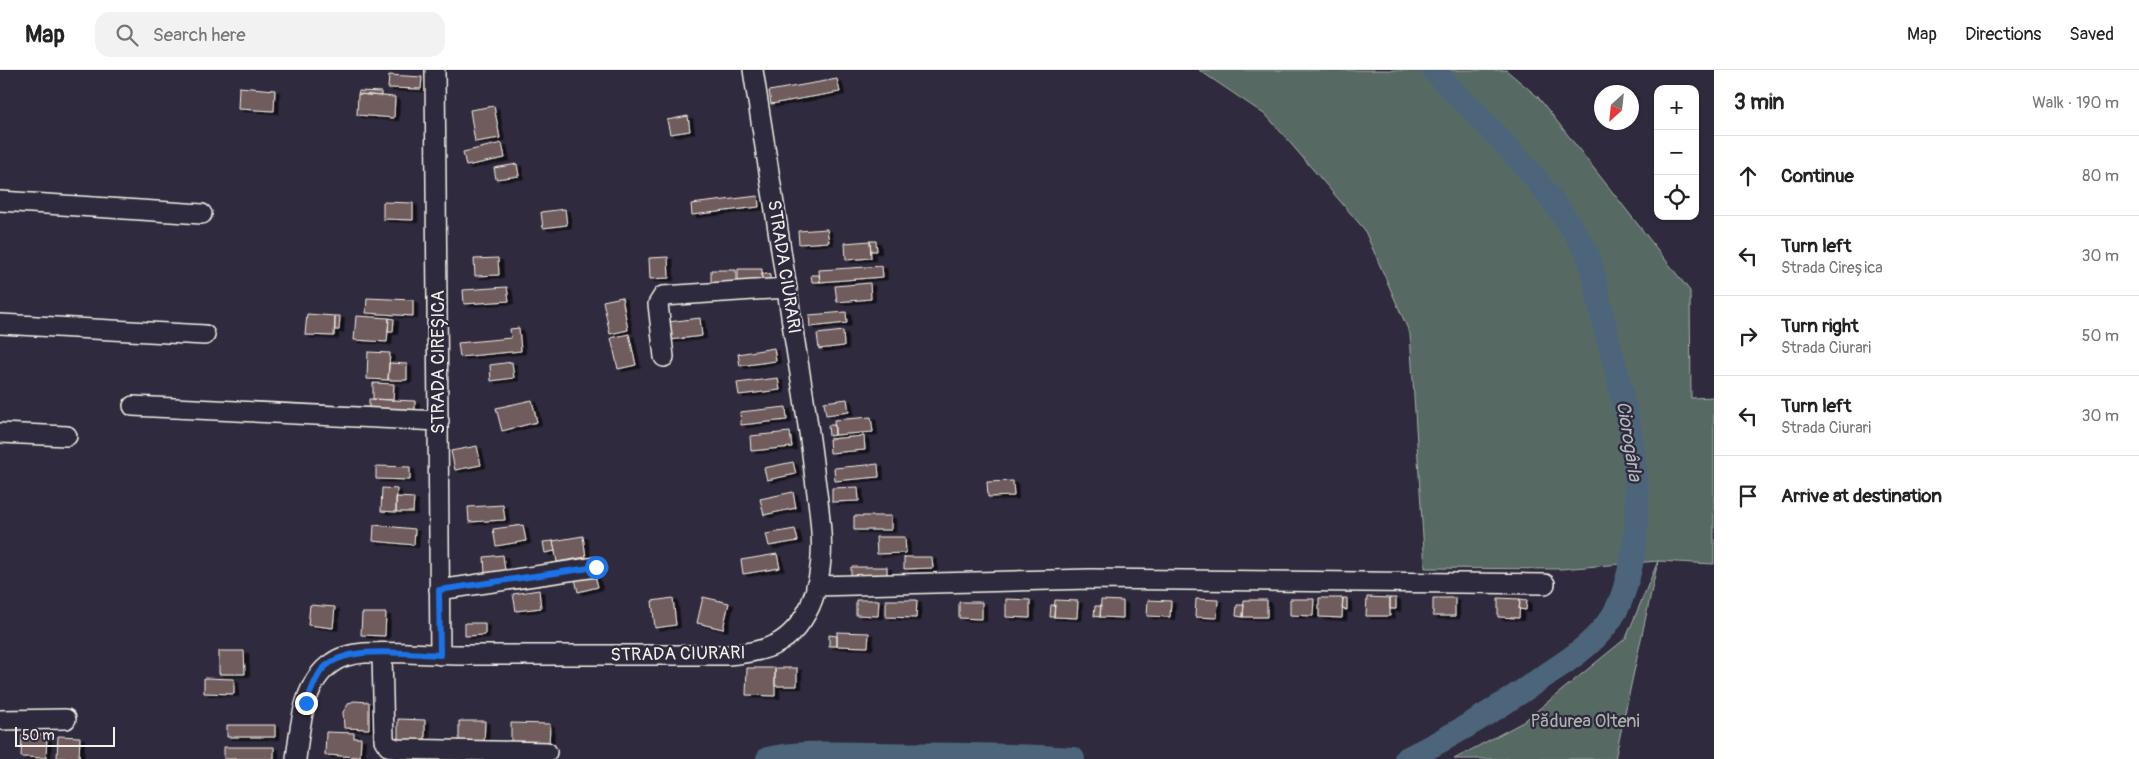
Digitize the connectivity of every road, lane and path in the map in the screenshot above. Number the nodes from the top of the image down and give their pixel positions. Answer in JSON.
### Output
{"nodes":[{"id":1,"x":435,"y":70,"type":"edge"},
{"id":2,"x":753,"y":70,"type":"edge"},
{"id":3,"x":0,"y":201,"type":"edge"},
{"id":4,"x":202,"y":214,"type":"dead end"},
{"id":5,"x":787,"y":288,"type":"junction"},
{"id":6,"x":0,"y":324,"type":"edge"},
{"id":7,"x":205,"y":335,"type":"dead end"},
{"id":8,"x":664,"y":357,"type":"dead end"},
{"id":9,"x":133,"y":406,"type":"dead end"},
{"id":10,"x":439,"y":421,"type":"junction"},
{"id":11,"x":0,"y":433,"type":"edge"},
{"id":12,"x":67,"y":436,"type":"dead end"},
{"id":13,"x":596,"y":567,"type":"dead end"},
{"id":14,"x":1545,"y":584,"type":"dead end"},
{"id":15,"x":816,"y":586,"type":"junction"},
{"id":16,"x":439,"y":590,"type":"junction"},
{"id":17,"x":382,"y":653,"type":"junction"},
{"id":18,"x":440,"y":655,"type":"junction"},
{"id":19,"x":66,"y":719,"type":"dead end"},
{"id":20,"x":0,"y":720,"type":"edge"},
{"id":21,"x":547,"y":752,"type":"dead end"},
{"id":22,"x":296,"y":759,"type":"edge"}],
"edges":[{"from":1,"to":10,"type":"street","name":"STRADA CIREȘICA"},
{"from":2,"to":5,"type":"street","name":"STRADA CIURARI"},
{"from":3,"to":4,"type":"street"},
{"from":5,"to":8,"type":"street"},
{"from":5,"to":15,"type":"street","name":"STRADA CIURARI"},
{"from":6,"to":7,"type":"street"},
{"from":9,"to":10,"type":"street"},
{"from":10,"to":16,"type":"street","name":"STRADA CIREȘICA"},
{"from":11,"to":12,"type":"street"},
{"from":13,"to":16,"type":"street"},
{"from":14,"to":15,"type":"street"},
{"from":15,"to":18,"type":"street","name":"STRADA CIURARI"},
{"from":16,"to":18,"type":"street","name":"STRADA CIREȘICA"},
{"from":17,"to":18,"type":"street","name":"STRADA CIURARI"},
{"from":17,"to":21,"type":"street"},
{"from":17,"to":22,"type":"street","name":"STRADA CIURARI"},
{"from":19,"to":20,"type":"street"}]}
